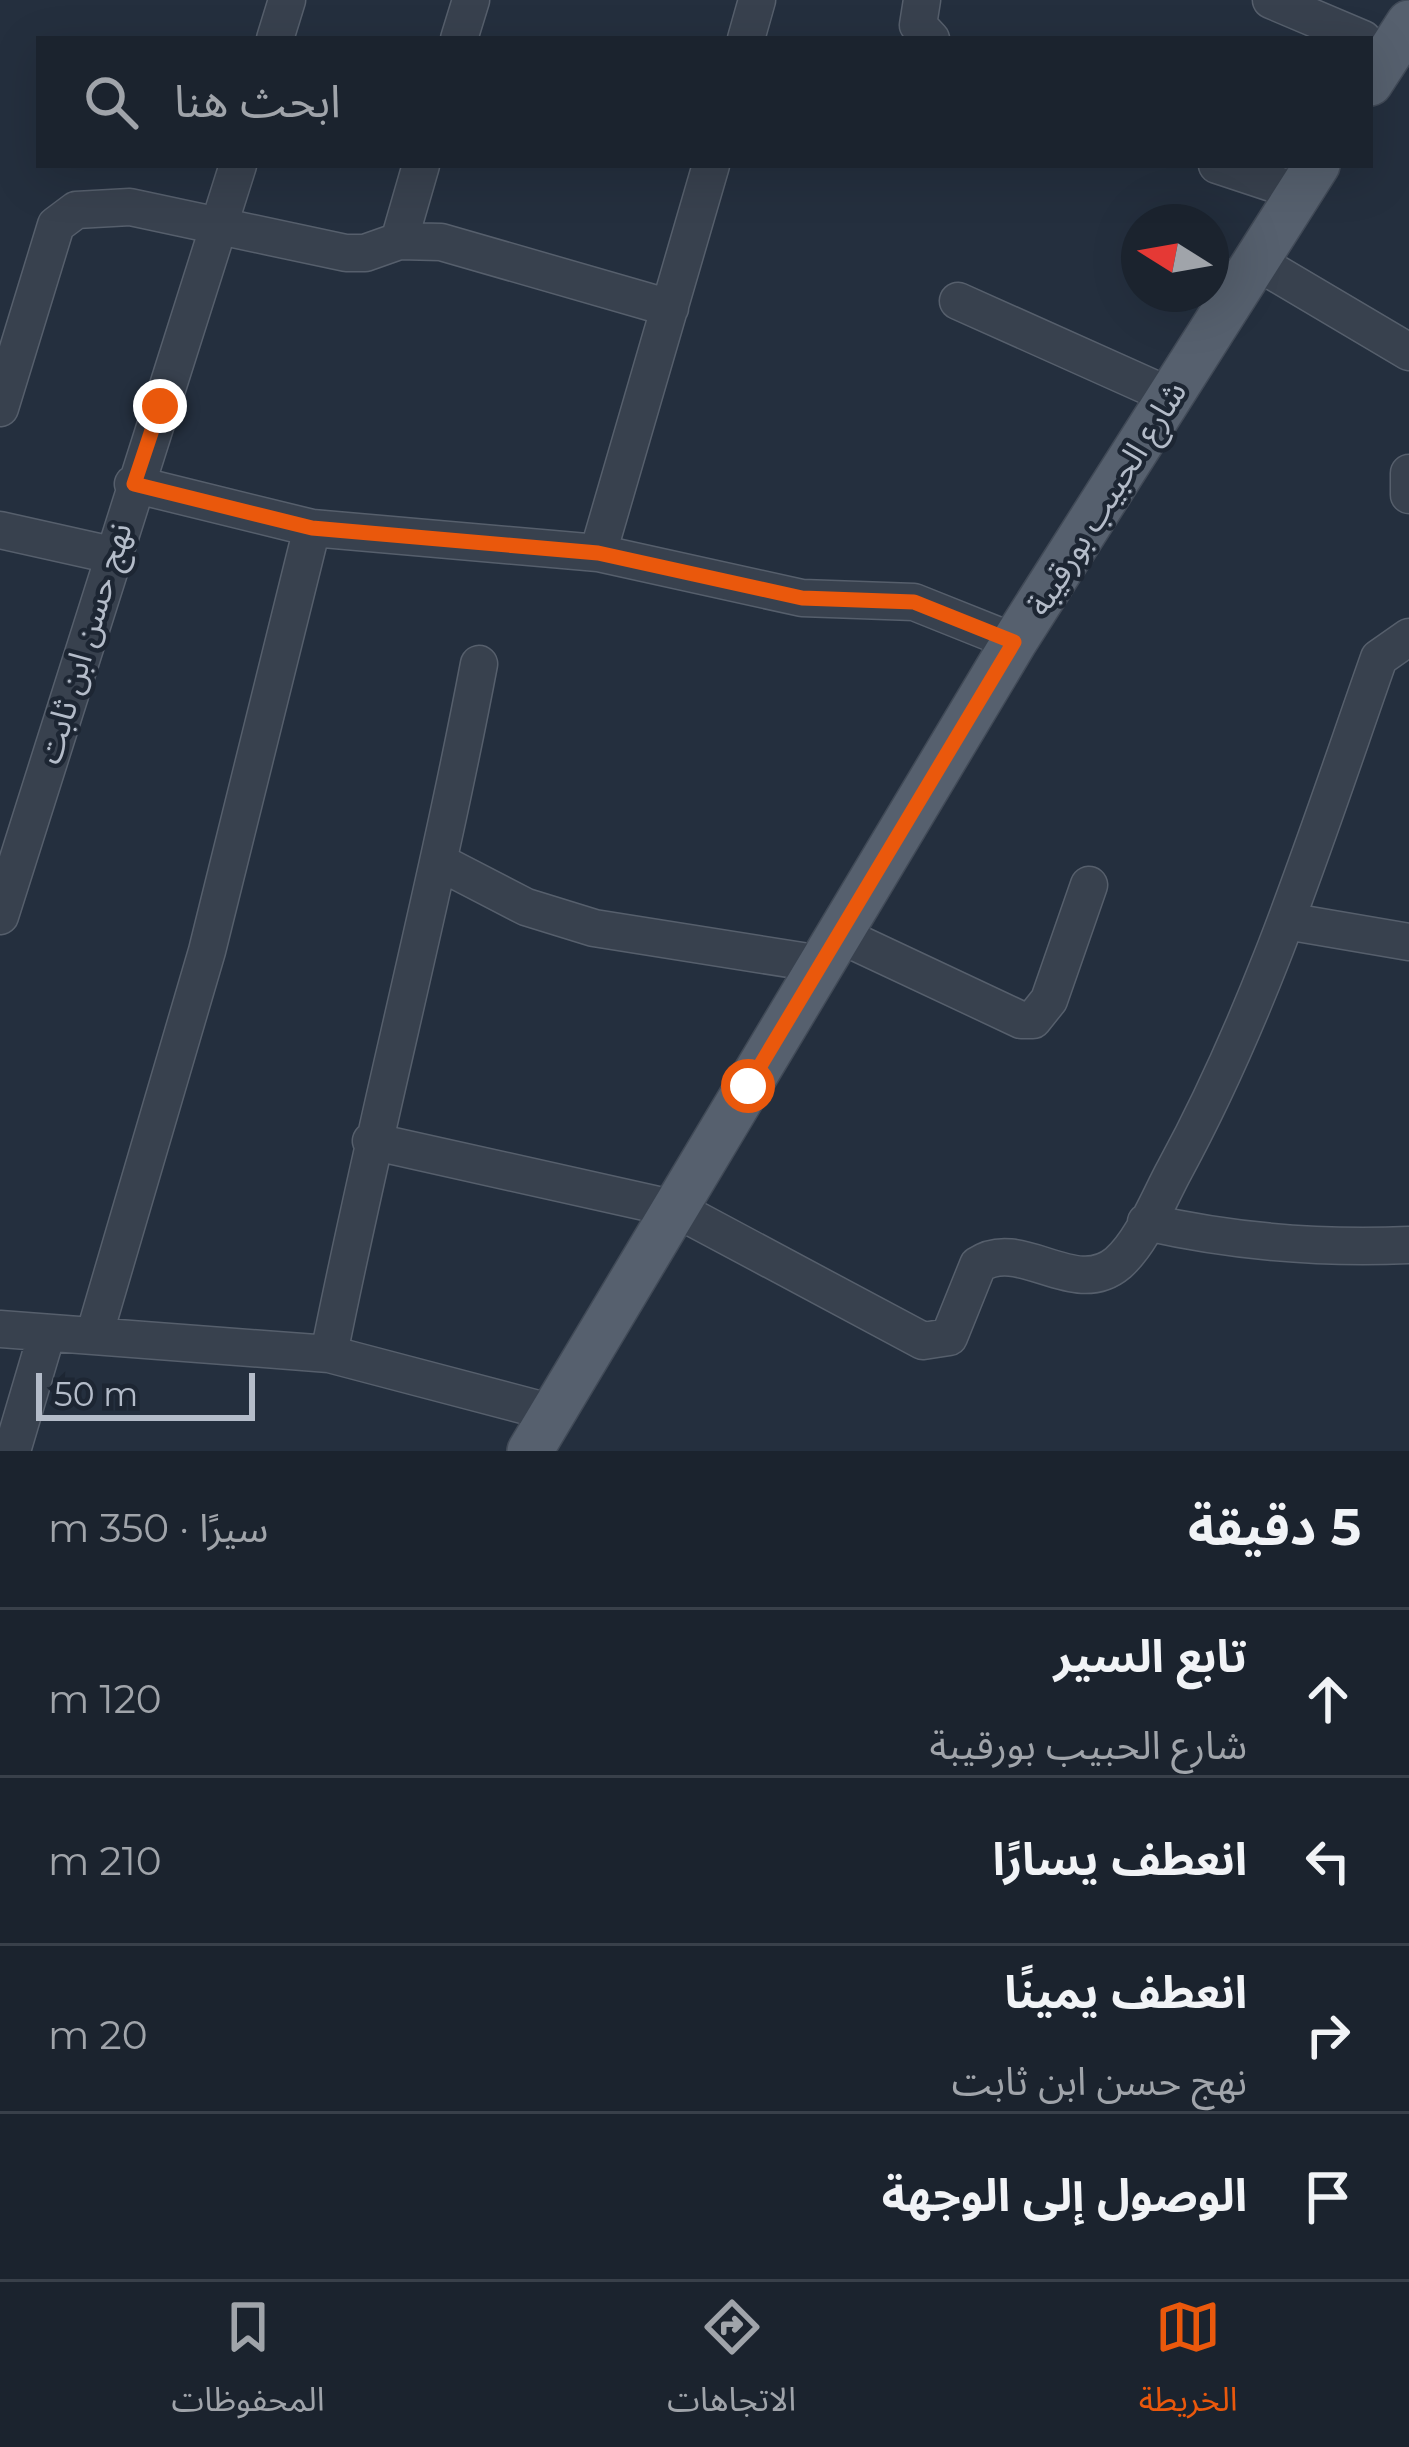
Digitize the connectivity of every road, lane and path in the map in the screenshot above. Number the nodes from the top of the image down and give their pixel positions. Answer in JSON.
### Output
{"nodes":[{"id":1,"x":287,"y":0,"type":"edge"},
{"id":2,"x":471,"y":0,"type":"edge"},
{"id":3,"x":757,"y":0,"type":"edge"},
{"id":4,"x":922,"y":0,"type":"edge"},
{"id":5,"x":1270,"y":0,"type":"edge"},
{"id":6,"x":276,"y":36,"type":"edge"},
{"id":7,"x":460,"y":36,"type":"edge"},
{"id":8,"x":747,"y":36,"type":"edge"},
{"id":9,"x":928,"y":36,"type":"edge"},
{"id":10,"x":1353,"y":36,"type":"edge"},
{"id":11,"x":237,"y":168,"type":"edge"},
{"id":12,"x":420,"y":168,"type":"edge"},
{"id":13,"x":710,"y":168,"type":"edge"},
{"id":14,"x":1238,"y":168,"type":"edge"},
{"id":15,"x":1308,"y":178,"type":"edge"},
{"id":16,"x":220,"y":227,"type":"junction"},
{"id":17,"x":399,"y":241,"type":"junction"},
{"id":18,"x":1257,"y":262,"type":"junction"},
{"id":19,"x":958,"y":301,"type":"dead end"},
{"id":20,"x":670,"y":308,"type":"junction"},
{"id":21,"x":1409,"y":352,"type":"edge"},
{"id":22,"x":1170,"y":396,"type":"junction"},
{"id":23,"x":0,"y":408,"type":"edge"},
{"id":24,"x":1409,"y":473,"type":"edge"},
{"id":25,"x":134,"y":484,"type":"junction"},
{"id":26,"x":1409,"y":495,"type":"edge"},
{"id":27,"x":312,"y":528,"type":"junction"},
{"id":28,"x":0,"y":530,"type":"edge"},
{"id":29,"x":598,"y":553,"type":"junction"},
{"id":30,"x":112,"y":555,"type":"junction"},
{"id":31,"x":1409,"y":637,"type":"edge"},
{"id":32,"x":1014,"y":642,"type":"junction"},
{"id":33,"x":478,"y":664,"type":"dead end"},
{"id":34,"x":441,"y":863,"type":"junction"},
{"id":35,"x":1089,"y":885,"type":"dead end"},
{"id":36,"x":0,"y":916,"type":"edge"},
{"id":37,"x":1286,"y":921,"type":"junction"},
{"id":38,"x":1409,"y":942,"type":"edge"},
{"id":39,"x":829,"y":949,"type":"junction"},
{"id":40,"x":371,"y":1142,"type":"junction"},
{"id":41,"x":676,"y":1209,"type":"junction"},
{"id":42,"x":1146,"y":1222,"type":"junction"},
{"id":43,"x":1409,"y":1245,"type":"edge"},
{"id":44,"x":0,"y":1329,"type":"edge"},
{"id":45,"x":47,"y":1333,"type":"junction"},
{"id":46,"x":94,"y":1336,"type":"junction"},
{"id":47,"x":329,"y":1354,"type":"junction"},
{"id":48,"x":542,"y":1432,"type":"edge"},
{"id":49,"x":12,"y":1451,"type":"edge"}],
"edges":[{"from":1,"to":6,"type":"street"},
{"from":2,"to":7,"type":"street"},
{"from":3,"to":8,"type":"street"},
{"from":4,"to":9,"type":"street"},
{"from":5,"to":10,"type":"street"},
{"from":11,"to":16,"type":"street","name":"نهج حسن ابن ثابت"},
{"from":12,"to":17,"type":"street"},
{"from":13,"to":20,"type":"street"},
{"from":14,"to":15,"type":"street"},
{"from":15,"to":18,"type":"main road","name":"شارع الحبيب بورقيبة"},
{"from":16,"to":17,"type":"street"},
{"from":16,"to":23,"type":"street"},
{"from":16,"to":25,"type":"street","name":"نهج حسن ابن ثابت"},
{"from":17,"to":20,"type":"street"},
{"from":18,"to":21,"type":"street"},
{"from":18,"to":22,"type":"main road","name":"شارع الحبيب بورقيبة"},
{"from":19,"to":22,"type":"street"},
{"from":20,"to":29,"type":"street"},
{"from":22,"to":32,"type":"main road","name":"شارع الحبيب بورقيبة"},
{"from":24,"to":26,"type":"street"},
{"from":25,"to":27,"type":"street"},
{"from":25,"to":30,"type":"street","name":"نهج حسن ابن ثابت"},
{"from":27,"to":29,"type":"street"},
{"from":27,"to":46,"type":"street"},
{"from":28,"to":30,"type":"street"},
{"from":29,"to":32,"type":"street"},
{"from":30,"to":36,"type":"street","name":"نهج حسن ابن ثابت"},
{"from":31,"to":37,"type":"street"},
{"from":32,"to":39,"type":"main road","name":"شارع الحبيب بورقيبة"},
{"from":33,"to":34,"type":"street"},
{"from":34,"to":39,"type":"street"},
{"from":34,"to":40,"type":"street"},
{"from":35,"to":39,"type":"street"},
{"from":37,"to":38,"type":"street"},
{"from":37,"to":42,"type":"street"},
{"from":39,"to":41,"type":"main road","name":"شارع الحبيب بورقيبة"},
{"from":40,"to":41,"type":"street"},
{"from":40,"to":47,"type":"street"},
{"from":41,"to":42,"type":"street"},
{"from":41,"to":48,"type":"main road","name":"شارع الحبيب بورقيبة"},
{"from":42,"to":43,"type":"street"},
{"from":44,"to":45,"type":"street"},
{"from":45,"to":46,"type":"street"},
{"from":45,"to":49,"type":"street"},
{"from":46,"to":47,"type":"street"},
{"from":47,"to":48,"type":"street"}]}
